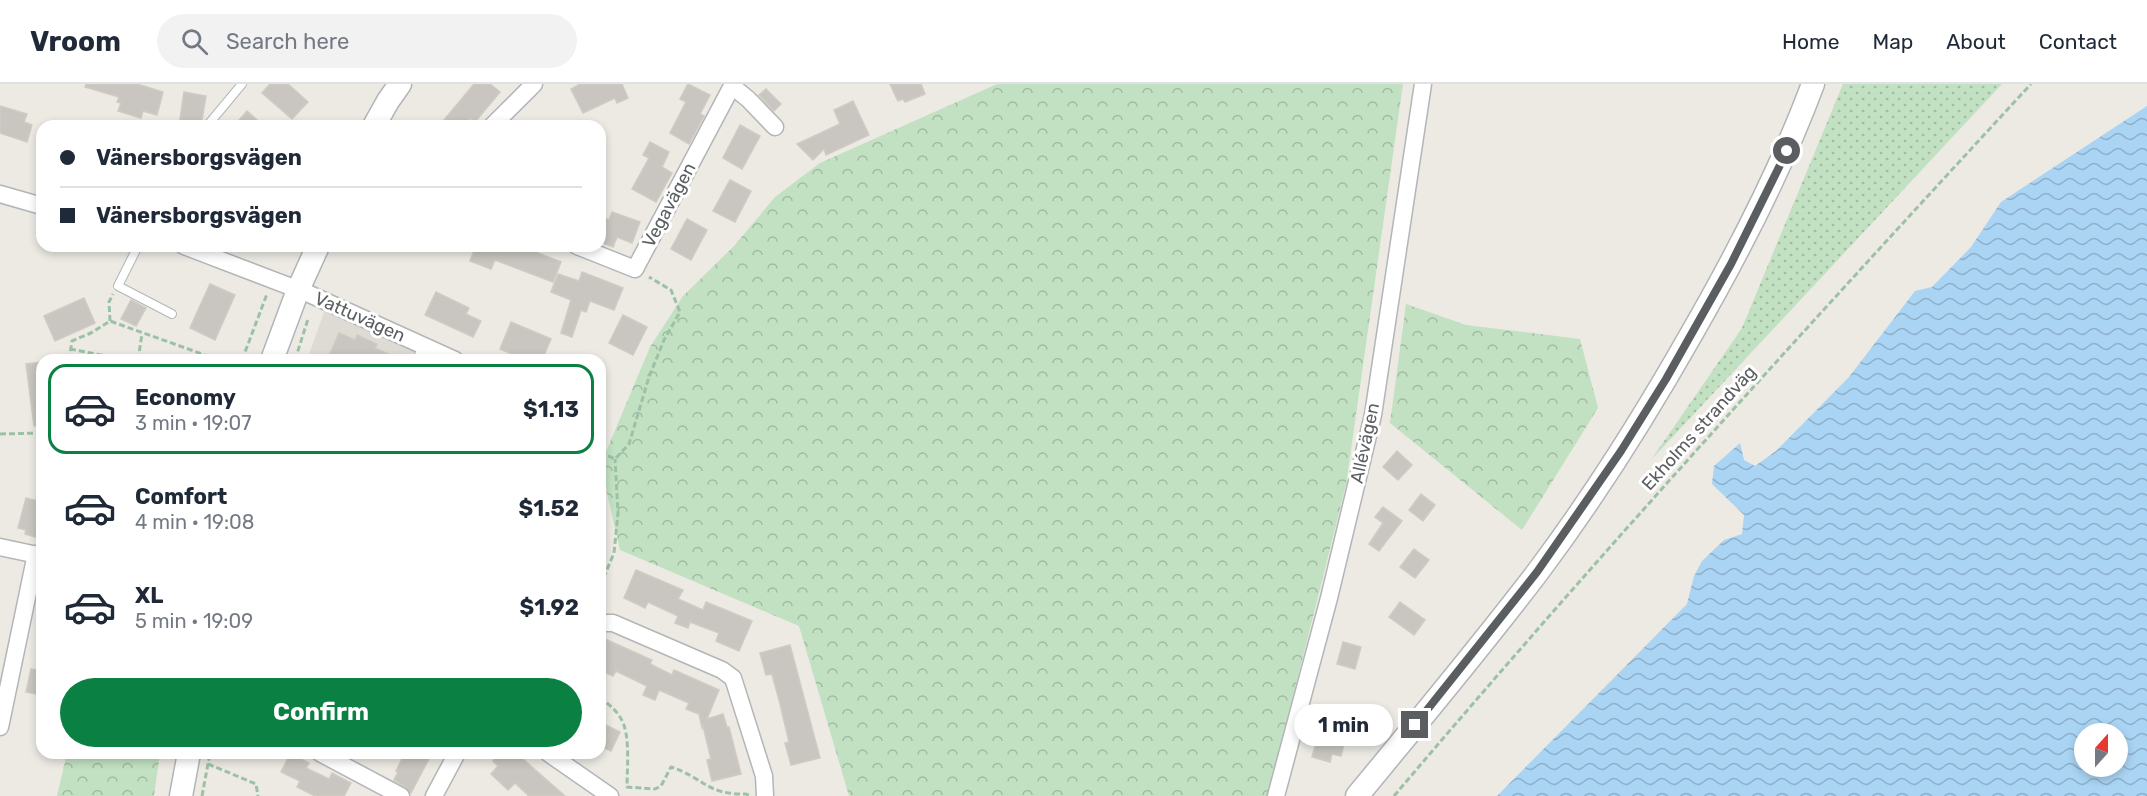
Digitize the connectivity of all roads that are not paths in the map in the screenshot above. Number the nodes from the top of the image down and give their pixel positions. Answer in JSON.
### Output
{"nodes":[{"id":1,"x":242,"y":84,"type":"edge"},
{"id":2,"x":400,"y":84,"type":"edge"},
{"id":3,"x":534,"y":84,"type":"edge"},
{"id":4,"x":1423,"y":84,"type":"edge"},
{"id":5,"x":1813,"y":84,"type":"edge"},
{"id":6,"x":732,"y":85,"type":"edge"},
{"id":7,"x":212,"y":120,"type":"edge"},
{"id":8,"x":377,"y":120,"type":"edge"},
{"id":9,"x":498,"y":120,"type":"edge"},
{"id":10,"x":775,"y":127,"type":"dead end"},
{"id":11,"x":0,"y":194,"type":"edge"},
{"id":12,"x":36,"y":204,"type":"edge"},
{"id":13,"x":135,"y":252,"type":"edge"},
{"id":14,"x":200,"y":252,"type":"edge"},
{"id":15,"x":315,"y":252,"type":"edge"},
{"id":16,"x":592,"y":252,"type":"edge"},
{"id":17,"x":298,"y":290,"type":"junction"},
{"id":18,"x":172,"y":314,"type":"dead end"},
{"id":19,"x":420,"y":353,"type":"edge"},
{"id":20,"x":274,"y":354,"type":"edge"},
{"id":21,"x":0,"y":547,"type":"edge"},
{"id":22,"x":36,"y":554,"type":"edge"},
{"id":23,"x":36,"y":568,"type":"edge"},
{"id":24,"x":606,"y":623,"type":"edge"},
{"id":25,"x":0,"y":727,"type":"edge"},
{"id":26,"x":199,"y":759,"type":"edge"},
{"id":27,"x":332,"y":759,"type":"edge"},
{"id":28,"x":454,"y":759,"type":"edge"},
{"id":29,"x":557,"y":759,"type":"edge"},
{"id":30,"x":181,"y":796,"type":"edge"},
{"id":31,"x":401,"y":796,"type":"edge"},
{"id":32,"x":434,"y":796,"type":"edge"},
{"id":33,"x":610,"y":796,"type":"edge"},
{"id":34,"x":765,"y":796,"type":"edge"},
{"id":35,"x":1276,"y":796,"type":"edge"},
{"id":36,"x":1358,"y":796,"type":"edge"}],
"edges":[{"from":1,"to":7,"type":"lane"},
{"from":2,"to":8,"type":"main road"},
{"from":3,"to":9,"type":"street"},
{"from":4,"to":35,"type":"street","name":"Allévägen"},
{"from":5,"to":36,"type":"main road"},
{"from":6,"to":10,"type":"street","name":"Vegavägen"},
{"from":6,"to":16,"type":"street","name":"Vegavägen"},
{"from":11,"to":12,"type":"street"},
{"from":13,"to":18,"type":"lane"},
{"from":14,"to":17,"type":"street","name":"Vattuvägen"},
{"from":15,"to":17,"type":"main road"},
{"from":17,"to":19,"type":"street","name":"Vattuvägen"},
{"from":17,"to":20,"type":"main road"},
{"from":21,"to":22,"type":"street"},
{"from":23,"to":25,"type":"street"},
{"from":24,"to":34,"type":"street"},
{"from":26,"to":30,"type":"main road"},
{"from":27,"to":31,"type":"street"},
{"from":28,"to":32,"type":"street"},
{"from":29,"to":33,"type":"street"}]}
